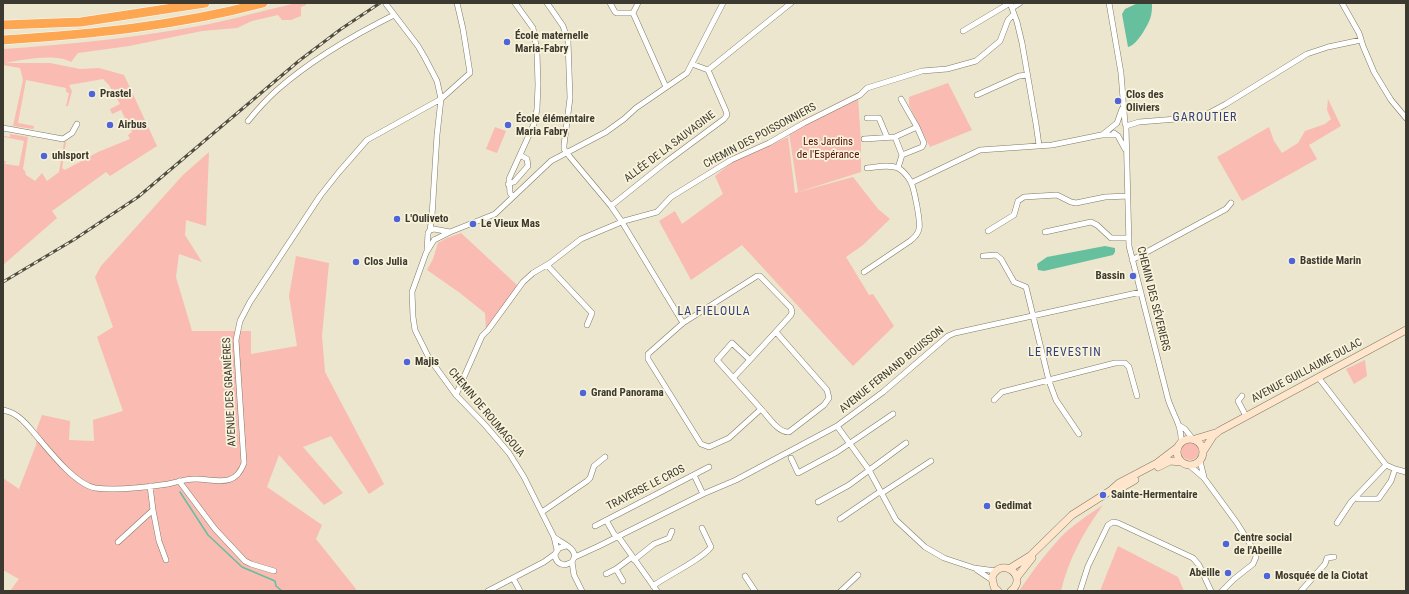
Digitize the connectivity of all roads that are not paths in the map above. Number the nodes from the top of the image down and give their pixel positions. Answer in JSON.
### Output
{"nodes":[{"id":1,"x":205,"y":3,"type":"edge"},
{"id":2,"x":263,"y":3,"type":"edge"},
{"id":3,"x":457,"y":3,"type":"edge"},
{"id":4,"x":515,"y":3,"type":"edge"},
{"id":5,"x":547,"y":3,"type":"edge"},
{"id":6,"x":610,"y":3,"type":"edge"},
{"id":7,"x":638,"y":3,"type":"edge"},
{"id":8,"x":723,"y":3,"type":"edge"},
{"id":9,"x":790,"y":3,"type":"edge"},
{"id":10,"x":1020,"y":3,"type":"edge"},
{"id":11,"x":1109,"y":3,"type":"edge"},
{"id":12,"x":1342,"y":3,"type":"edge"},
{"id":13,"x":386,"y":4,"type":"edge"},
{"id":14,"x":1011,"y":5,"type":"edge"},
{"id":15,"x":632,"y":13,"type":"junction"},
{"id":16,"x":1014,"y":14,"type":"junction"},
{"id":17,"x":394,"y":15,"type":"junction"},
{"id":18,"x":3,"y":25,"type":"edge"},
{"id":19,"x":963,"y":31,"type":"dead end"},
{"id":20,"x":3,"y":40,"type":"edge"},
{"id":21,"x":1361,"y":40,"type":"junction"},
{"id":22,"x":692,"y":64,"type":"junction"},
{"id":23,"x":708,"y":70,"type":"junction"},
{"id":24,"x":1027,"y":75,"type":"junction"},
{"id":25,"x":666,"y":87,"type":"junction"},
{"id":26,"x":976,"y":95,"type":"dead end"},
{"id":27,"x":441,"y":99,"type":"junction"},
{"id":28,"x":901,"y":99,"type":"dead end"},
{"id":29,"x":1123,"y":109,"type":"junction"},
{"id":30,"x":867,"y":118,"type":"dead end"},
{"id":31,"x":1406,"y":118,"type":"edge"},
{"id":32,"x":248,"y":121,"type":"dead end"},
{"id":33,"x":77,"y":124,"type":"dead end"},
{"id":34,"x":1115,"y":125,"type":"junction"},
{"id":35,"x":1125,"y":125,"type":"junction"},
{"id":36,"x":917,"y":127,"type":"junction"},
{"id":37,"x":3,"y":128,"type":"edge"},
{"id":38,"x":1126,"y":132,"type":"junction"},
{"id":39,"x":1101,"y":135,"type":"junction"},
{"id":40,"x":1117,"y":135,"type":"junction"},
{"id":41,"x":887,"y":137,"type":"junction"},
{"id":42,"x":895,"y":137,"type":"junction"},
{"id":43,"x":864,"y":139,"type":"dead end"},
{"id":44,"x":1039,"y":145,"type":"junction"},
{"id":45,"x":1126,"y":150,"type":"junction"},
{"id":46,"x":566,"y":152,"type":"junction"},
{"id":47,"x":520,"y":155,"type":"junction"},
{"id":48,"x":902,"y":155,"type":"junction"},
{"id":49,"x":867,"y":168,"type":"dead end"},
{"id":50,"x":898,"y":168,"type":"junction"},
{"id":51,"x":911,"y":183,"type":"junction"},
{"id":52,"x":508,"y":184,"type":"junction"},
{"id":53,"x":1128,"y":196,"type":"junction"},
{"id":54,"x":513,"y":197,"type":"junction"},
{"id":55,"x":1231,"y":203,"type":"dead end"},
{"id":56,"x":611,"y":206,"type":"junction"},
{"id":57,"x":622,"y":222,"type":"junction"},
{"id":58,"x":434,"y":230,"type":"junction"},
{"id":59,"x":988,"y":230,"type":"dead end"},
{"id":60,"x":450,"y":232,"type":"junction"},
{"id":61,"x":1044,"y":232,"type":"dead end"},
{"id":62,"x":428,"y":236,"type":"junction"},
{"id":63,"x":1129,"y":238,"type":"junction"},
{"id":64,"x":436,"y":239,"type":"junction"},
{"id":65,"x":426,"y":253,"type":"junction"},
{"id":66,"x":983,"y":256,"type":"dead end"},
{"id":67,"x":1132,"y":260,"type":"junction"},
{"id":68,"x":547,"y":265,"type":"junction"},
{"id":69,"x":864,"y":272,"type":"dead end"},
{"id":70,"x":1141,"y":292,"type":"junction"},
{"id":71,"x":1032,"y":316,"type":"junction"},
{"id":72,"x":683,"y":323,"type":"junction"},
{"id":73,"x":587,"y":325,"type":"dead end"},
{"id":74,"x":1406,"y":330,"type":"edge"},
{"id":75,"x":776,"y":332,"type":"junction"},
{"id":76,"x":750,"y":360,"type":"junction"},
{"id":77,"x":734,"y":377,"type":"junction"},
{"id":78,"x":1318,"y":377,"type":"junction"},
{"id":79,"x":1049,"y":381,"type":"junction"},
{"id":80,"x":456,"y":395,"type":"junction"},
{"id":81,"x":1137,"y":396,"type":"dead end"},
{"id":82,"x":1242,"y":396,"type":"dead end"},
{"id":83,"x":994,"y":400,"type":"dead end"},
{"id":84,"x":761,"y":409,"type":"junction"},
{"id":85,"x":3,"y":410,"type":"edge"},
{"id":86,"x":893,"y":414,"type":"dead end"},
{"id":87,"x":1246,"y":416,"type":"junction"},
{"id":88,"x":837,"y":426,"type":"junction"},
{"id":89,"x":1180,"y":426,"type":"junction"},
{"id":90,"x":1218,"y":431,"type":"junction"},
{"id":91,"x":1079,"y":434,"type":"dead end"},
{"id":92,"x":1194,"y":439,"type":"junction"},
{"id":93,"x":906,"y":443,"type":"dead end"},
{"id":94,"x":850,"y":444,"type":"junction"},
{"id":95,"x":1179,"y":445,"type":"junction"},
{"id":96,"x":1204,"y":450,"type":"junction"},
{"id":97,"x":605,"y":457,"type":"dead end"},
{"id":98,"x":791,"y":458,"type":"dead end"},
{"id":99,"x":931,"y":461,"type":"dead end"},
{"id":100,"x":1200,"y":461,"type":"junction"},
{"id":101,"x":1181,"y":462,"type":"junction"},
{"id":102,"x":1189,"y":465,"type":"junction"},
{"id":103,"x":1386,"y":465,"type":"junction"},
{"id":104,"x":709,"y":467,"type":"dead end"},
{"id":105,"x":1394,"y":469,"type":"junction"},
{"id":106,"x":869,"y":470,"type":"junction"},
{"id":107,"x":1406,"y":472,"type":"edge"},
{"id":108,"x":694,"y":475,"type":"junction"},
{"id":109,"x":1204,"y":478,"type":"junction"},
{"id":110,"x":179,"y":481,"type":"junction"},
{"id":111,"x":150,"y":486,"type":"junction"},
{"id":112,"x":1110,"y":491,"type":"junction"},
{"id":113,"x":882,"y":493,"type":"junction"},
{"id":114,"x":703,"y":494,"type":"junction"},
{"id":115,"x":1356,"y":497,"type":"junction"},
{"id":116,"x":818,"y":502,"type":"dead end"},
{"id":117,"x":152,"y":510,"type":"junction"},
{"id":118,"x":1079,"y":511,"type":"junction"},
{"id":119,"x":542,"y":512,"type":"junction"},
{"id":120,"x":840,"y":519,"type":"dead end"},
{"id":121,"x":606,"y":520,"type":"junction"},
{"id":122,"x":1337,"y":523,"type":"dead end"},
{"id":123,"x":595,"y":526,"type":"dead end"},
{"id":124,"x":702,"y":528,"type":"dead end"},
{"id":125,"x":672,"y":531,"type":"dead end"},
{"id":126,"x":617,"y":536,"type":"junction"},
{"id":127,"x":554,"y":537,"type":"junction"},
{"id":128,"x":118,"y":542,"type":"dead end"},
{"id":129,"x":566,"y":546,"type":"junction"},
{"id":130,"x":573,"y":550,"type":"junction"},
{"id":131,"x":586,"y":551,"type":"junction"},
{"id":132,"x":556,"y":552,"type":"junction"},
{"id":133,"x":575,"y":556,"type":"junction"},
{"id":134,"x":1334,"y":557,"type":"dead end"},
{"id":135,"x":633,"y":558,"type":"junction"},
{"id":136,"x":166,"y":560,"type":"dead end"},
{"id":137,"x":544,"y":562,"type":"junction"},
{"id":138,"x":572,"y":562,"type":"junction"},
{"id":139,"x":558,"y":563,"type":"junction"},
{"id":140,"x":565,"y":565,"type":"junction"},
{"id":141,"x":974,"y":568,"type":"junction"},
{"id":142,"x":616,"y":569,"type":"junction"},
{"id":143,"x":1009,"y":569,"type":"junction"},
{"id":144,"x":274,"y":571,"type":"dead end"},
{"id":145,"x":996,"y":571,"type":"junction"},
{"id":146,"x":606,"y":574,"type":"dead end"},
{"id":147,"x":858,"y":574,"type":"dead end"},
{"id":148,"x":574,"y":575,"type":"junction"},
{"id":149,"x":745,"y":576,"type":"dead end"},
{"id":150,"x":1017,"y":577,"type":"junction"},
{"id":151,"x":513,"y":578,"type":"junction"},
{"id":152,"x":992,"y":580,"type":"junction"},
{"id":153,"x":623,"y":581,"type":"dead end"},
{"id":154,"x":653,"y":586,"type":"junction"},
{"id":155,"x":997,"y":590,"type":"edge"},
{"id":156,"x":488,"y":591,"type":"edge"},
{"id":157,"x":520,"y":591,"type":"edge"},
{"id":158,"x":582,"y":591,"type":"edge"},
{"id":159,"x":657,"y":591,"type":"edge"},
{"id":160,"x":755,"y":591,"type":"edge"},
{"id":161,"x":841,"y":591,"type":"edge"},
{"id":162,"x":1011,"y":591,"type":"edge"},
{"id":163,"x":1080,"y":591,"type":"edge"},
{"id":164,"x":1211,"y":591,"type":"edge"},
{"id":165,"x":1222,"y":591,"type":"edge"},
{"id":166,"x":1300,"y":591,"type":"edge"}],
"edges":[{"from":1,"to":18,"type":"highway"},
{"from":2,"to":20,"type":"highway"},
{"from":3,"to":27,"type":"street"},
{"from":4,"to":47,"type":"street"},
{"from":5,"to":46,"type":"street"},
{"from":6,"to":15,"type":"street"},
{"from":7,"to":15,"type":"street"},
{"from":8,"to":22,"type":"street"},
{"from":9,"to":23,"type":"street"},
{"from":10,"to":14,"type":"street"},
{"from":11,"to":29,"type":"street","name":"CHEMIN DES SÉVERIERS"},
{"from":12,"to":21,"type":"street"},
{"from":13,"to":17,"type":"street"},
{"from":14,"to":16,"type":"street"},
{"from":14,"to":19,"type":"street"},
{"from":15,"to":25,"type":"street"},
{"from":16,"to":24,"type":"street"},
{"from":16,"to":57,"type":"street","name":"CHEMIN DES POISSONNIERS"},
{"from":17,"to":27,"type":"street"},
{"from":17,"to":32,"type":"street"},
{"from":21,"to":31,"type":"street"},
{"from":21,"to":35,"type":"street"},
{"from":22,"to":23,"type":"street"},
{"from":22,"to":25,"type":"street"},
{"from":23,"to":56,"type":"street","name":"ALLÉE DE LA SAUVAGINE"},
{"from":24,"to":26,"type":"street"},
{"from":24,"to":44,"type":"street"},
{"from":25,"to":46,"type":"street"},
{"from":27,"to":58,"type":"street"},
{"from":27,"to":110,"type":"street","name":"AVENUE DES GRANIÈRES"},
{"from":28,"to":36,"type":"street"},
{"from":29,"to":34,"type":"street","name":"CHEMIN DES SÉVERIERS"},
{"from":29,"to":35,"type":"street","name":"CHEMIN DES SÉVERIERS"},
{"from":30,"to":41,"type":"street"},
{"from":33,"to":37,"type":"street"},
{"from":34,"to":35,"type":"street"},
{"from":34,"to":39,"type":"street"},
{"from":34,"to":40,"type":"street","name":"CHEMIN DES SÉVERIERS"},
{"from":35,"to":38,"type":"street","name":"CHEMIN DES SÉVERIERS"},
{"from":36,"to":42,"type":"street"},
{"from":36,"to":48,"type":"street"},
{"from":38,"to":40,"type":"street"},
{"from":38,"to":45,"type":"street","name":"CHEMIN DES SÉVERIERS"},
{"from":39,"to":40,"type":"street"},
{"from":39,"to":44,"type":"street"},
{"from":40,"to":45,"type":"street","name":"CHEMIN DES SÉVERIERS"},
{"from":41,"to":42,"type":"street"},
{"from":41,"to":43,"type":"street"},
{"from":42,"to":48,"type":"street"},
{"from":44,"to":51,"type":"street"},
{"from":45,"to":53,"type":"street","name":"CHEMIN DES SÉVERIERS"},
{"from":46,"to":54,"type":"street"},
{"from":46,"to":56,"type":"street"},
{"from":47,"to":52,"type":"street"},
{"from":47,"to":52,"type":"street"},
{"from":48,"to":50,"type":"street"},
{"from":49,"to":50,"type":"street"},
{"from":50,"to":51,"type":"street"},
{"from":51,"to":69,"type":"street"},
{"from":52,"to":54,"type":"street"},
{"from":53,"to":59,"type":"street"},
{"from":53,"to":63,"type":"street","name":"CHEMIN DES SÉVERIERS"},
{"from":54,"to":60,"type":"street"},
{"from":55,"to":67,"type":"street"},
{"from":56,"to":57,"type":"street"},
{"from":57,"to":68,"type":"street","name":"CHEMIN DES POISSONNIERS"},
{"from":57,"to":72,"type":"street"},
{"from":58,"to":60,"type":"street"},
{"from":58,"to":62,"type":"street"},
{"from":58,"to":64,"type":"street"},
{"from":60,"to":64,"type":"street"},
{"from":61,"to":63,"type":"street"},
{"from":62,"to":64,"type":"street"},
{"from":62,"to":65,"type":"street","name":"CHEMIN DE ROUMAGOUA"},
{"from":63,"to":67,"type":"street","name":"CHEMIN DES SÉVERIERS"},
{"from":64,"to":65,"type":"street","name":"CHEMIN DE ROUMAGOUA"},
{"from":65,"to":80,"type":"street","name":"CHEMIN DE ROUMAGOUA"},
{"from":66,"to":71,"type":"street"},
{"from":67,"to":70,"type":"street","name":"CHEMIN DES SÉVERIERS"},
{"from":68,"to":73,"type":"street"},
{"from":68,"to":80,"type":"street","name":"CHEMIN DES POISSONNIERS"},
{"from":70,"to":71,"type":"street","name":"AVENUE FERNAND BOUISSON"},
{"from":70,"to":89,"type":"street","name":"CHEMIN DES SÉVERIERS"},
{"from":71,"to":79,"type":"street"},
{"from":71,"to":88,"type":"street","name":"AVENUE FERNAND BOUISSON"},
{"from":72,"to":75,"type":"street"},
{"from":72,"to":84,"type":"street"},
{"from":74,"to":78,"type":"main road","name":"AVENUE GUILLAUME DULAC"},
{"from":75,"to":76,"type":"street"},
{"from":75,"to":84,"type":"street"},
{"from":76,"to":77,"type":"street"},
{"from":76,"to":77,"type":"street"},
{"from":77,"to":84,"type":"street"},
{"from":78,"to":87,"type":"main road","name":"AVENUE GUILLAUME DULAC"},
{"from":78,"to":103,"type":"street"},
{"from":79,"to":81,"type":"street"},
{"from":79,"to":83,"type":"street"},
{"from":79,"to":91,"type":"street"},
{"from":80,"to":119,"type":"street","name":"CHEMIN DE ROUMAGOUA"},
{"from":82,"to":87,"type":"street"},
{"from":85,"to":111,"type":"street","name":"AVENUE DES GRANIÈRES"},
{"from":86,"to":94,"type":"street"},
{"from":87,"to":90,"type":"main road","name":"AVENUE GUILLAUME DULAC"},
{"from":88,"to":94,"type":"street"},
{"from":88,"to":114,"type":"street","name":"AVENUE FERNAND BOUISSON"},
{"from":89,"to":92,"type":"street","name":"CHEMIN DES SÉVERIERS"},
{"from":89,"to":95,"type":"street","name":"CHEMIN DES SÉVERIERS"},
{"from":90,"to":92,"type":"main road","name":"AVENUE GUILLAUME DULAC"},
{"from":90,"to":96,"type":"main road","name":"AVENUE GUILLAUME DULAC"},
{"from":92,"to":95,"type":"main road"},
{"from":92,"to":96,"type":"main road"},
{"from":93,"to":106,"type":"street"},
{"from":94,"to":98,"type":"street"},
{"from":94,"to":106,"type":"street"},
{"from":95,"to":101,"type":"main road"},
{"from":95,"to":112,"type":"main road"},
{"from":96,"to":100,"type":"main road"},
{"from":97,"to":119,"type":"street"},
{"from":99,"to":113,"type":"street"},
{"from":100,"to":102,"type":"main road"},
{"from":100,"to":109,"type":"street"},
{"from":101,"to":102,"type":"main road"},
{"from":101,"to":112,"type":"main road"},
{"from":102,"to":109,"type":"street"},
{"from":103,"to":105,"type":"street"},
{"from":103,"to":115,"type":"street"},
{"from":104,"to":108,"type":"street","name":"TRAVERSE LE CROS"},
{"from":105,"to":107,"type":"street"},
{"from":105,"to":115,"type":"street"},
{"from":106,"to":113,"type":"street"},
{"from":106,"to":116,"type":"street"},
{"from":108,"to":114,"type":"street","name":"TRAVERSE LE CROS"},
{"from":108,"to":121,"type":"street","name":"TRAVERSE LE CROS"},
{"from":109,"to":165,"type":"street"},
{"from":110,"to":111,"type":"street","name":"AVENUE DES GRANIÈRES"},
{"from":110,"to":144,"type":"street"},
{"from":111,"to":117,"type":"street"},
{"from":112,"to":118,"type":"main road"},
{"from":113,"to":120,"type":"street"},
{"from":113,"to":141,"type":"street"},
{"from":114,"to":126,"type":"street","name":"AVENUE FERNAND BOUISSON"},
{"from":115,"to":122,"type":"street"},
{"from":117,"to":128,"type":"street"},
{"from":117,"to":136,"type":"street"},
{"from":118,"to":143,"type":"main road"},
{"from":118,"to":150,"type":"main road"},
{"from":119,"to":127,"type":"street","name":"CHEMIN DE ROUMAGOUA"},
{"from":121,"to":123,"type":"street","name":"TRAVERSE LE CROS"},
{"from":121,"to":126,"type":"street","name":"TRAVERSE LE CROS"},
{"from":124,"to":154,"type":"street"},
{"from":125,"to":135,"type":"street"},
{"from":126,"to":131,"type":"street","name":"AVENUE FERNAND BOUISSON"},
{"from":126,"to":135,"type":"street","name":"TRAVERSE LE CROS"},
{"from":127,"to":129,"type":"street","name":"CHEMIN DE ROUMAGOUA"},
{"from":127,"to":132,"type":"street","name":"CHEMIN DE ROUMAGOUA"},
{"from":129,"to":130,"type":"street"},
{"from":129,"to":132,"type":"street"},
{"from":130,"to":131,"type":"street","name":"AVENUE FERNAND BOUISSON"},
{"from":130,"to":133,"type":"street"},
{"from":131,"to":133,"type":"street","name":"AVENUE FERNAND BOUISSON"},
{"from":132,"to":137,"type":"street"},
{"from":132,"to":139,"type":"street"},
{"from":133,"to":138,"type":"street"},
{"from":134,"to":166,"type":"street"},
{"from":135,"to":142,"type":"street"},
{"from":135,"to":154,"type":"street","name":"TRAVERSE LE CROS"},
{"from":137,"to":139,"type":"street"},
{"from":137,"to":151,"type":"street"},
{"from":138,"to":140,"type":"street"},
{"from":138,"to":148,"type":"street"},
{"from":139,"to":140,"type":"street"},
{"from":140,"to":148,"type":"street"},
{"from":141,"to":145,"type":"street"},
{"from":141,"to":152,"type":"street"},
{"from":142,"to":146,"type":"street"},
{"from":142,"to":153,"type":"street"},
{"from":143,"to":145,"type":"main road"},
{"from":143,"to":150,"type":"main road"},
{"from":145,"to":152,"type":"main road"},
{"from":147,"to":161,"type":"street"},
{"from":148,"to":158,"type":"street"},
{"from":149,"to":160,"type":"street"},
{"from":150,"to":162,"type":"main road"},
{"from":151,"to":156,"type":"street"},
{"from":151,"to":157,"type":"street"},
{"from":152,"to":155,"type":"main road"},
{"from":154,"to":159,"type":"street","name":"TRAVERSE LE CROS"},
{"from":163,"to":164,"type":"street"}]}
